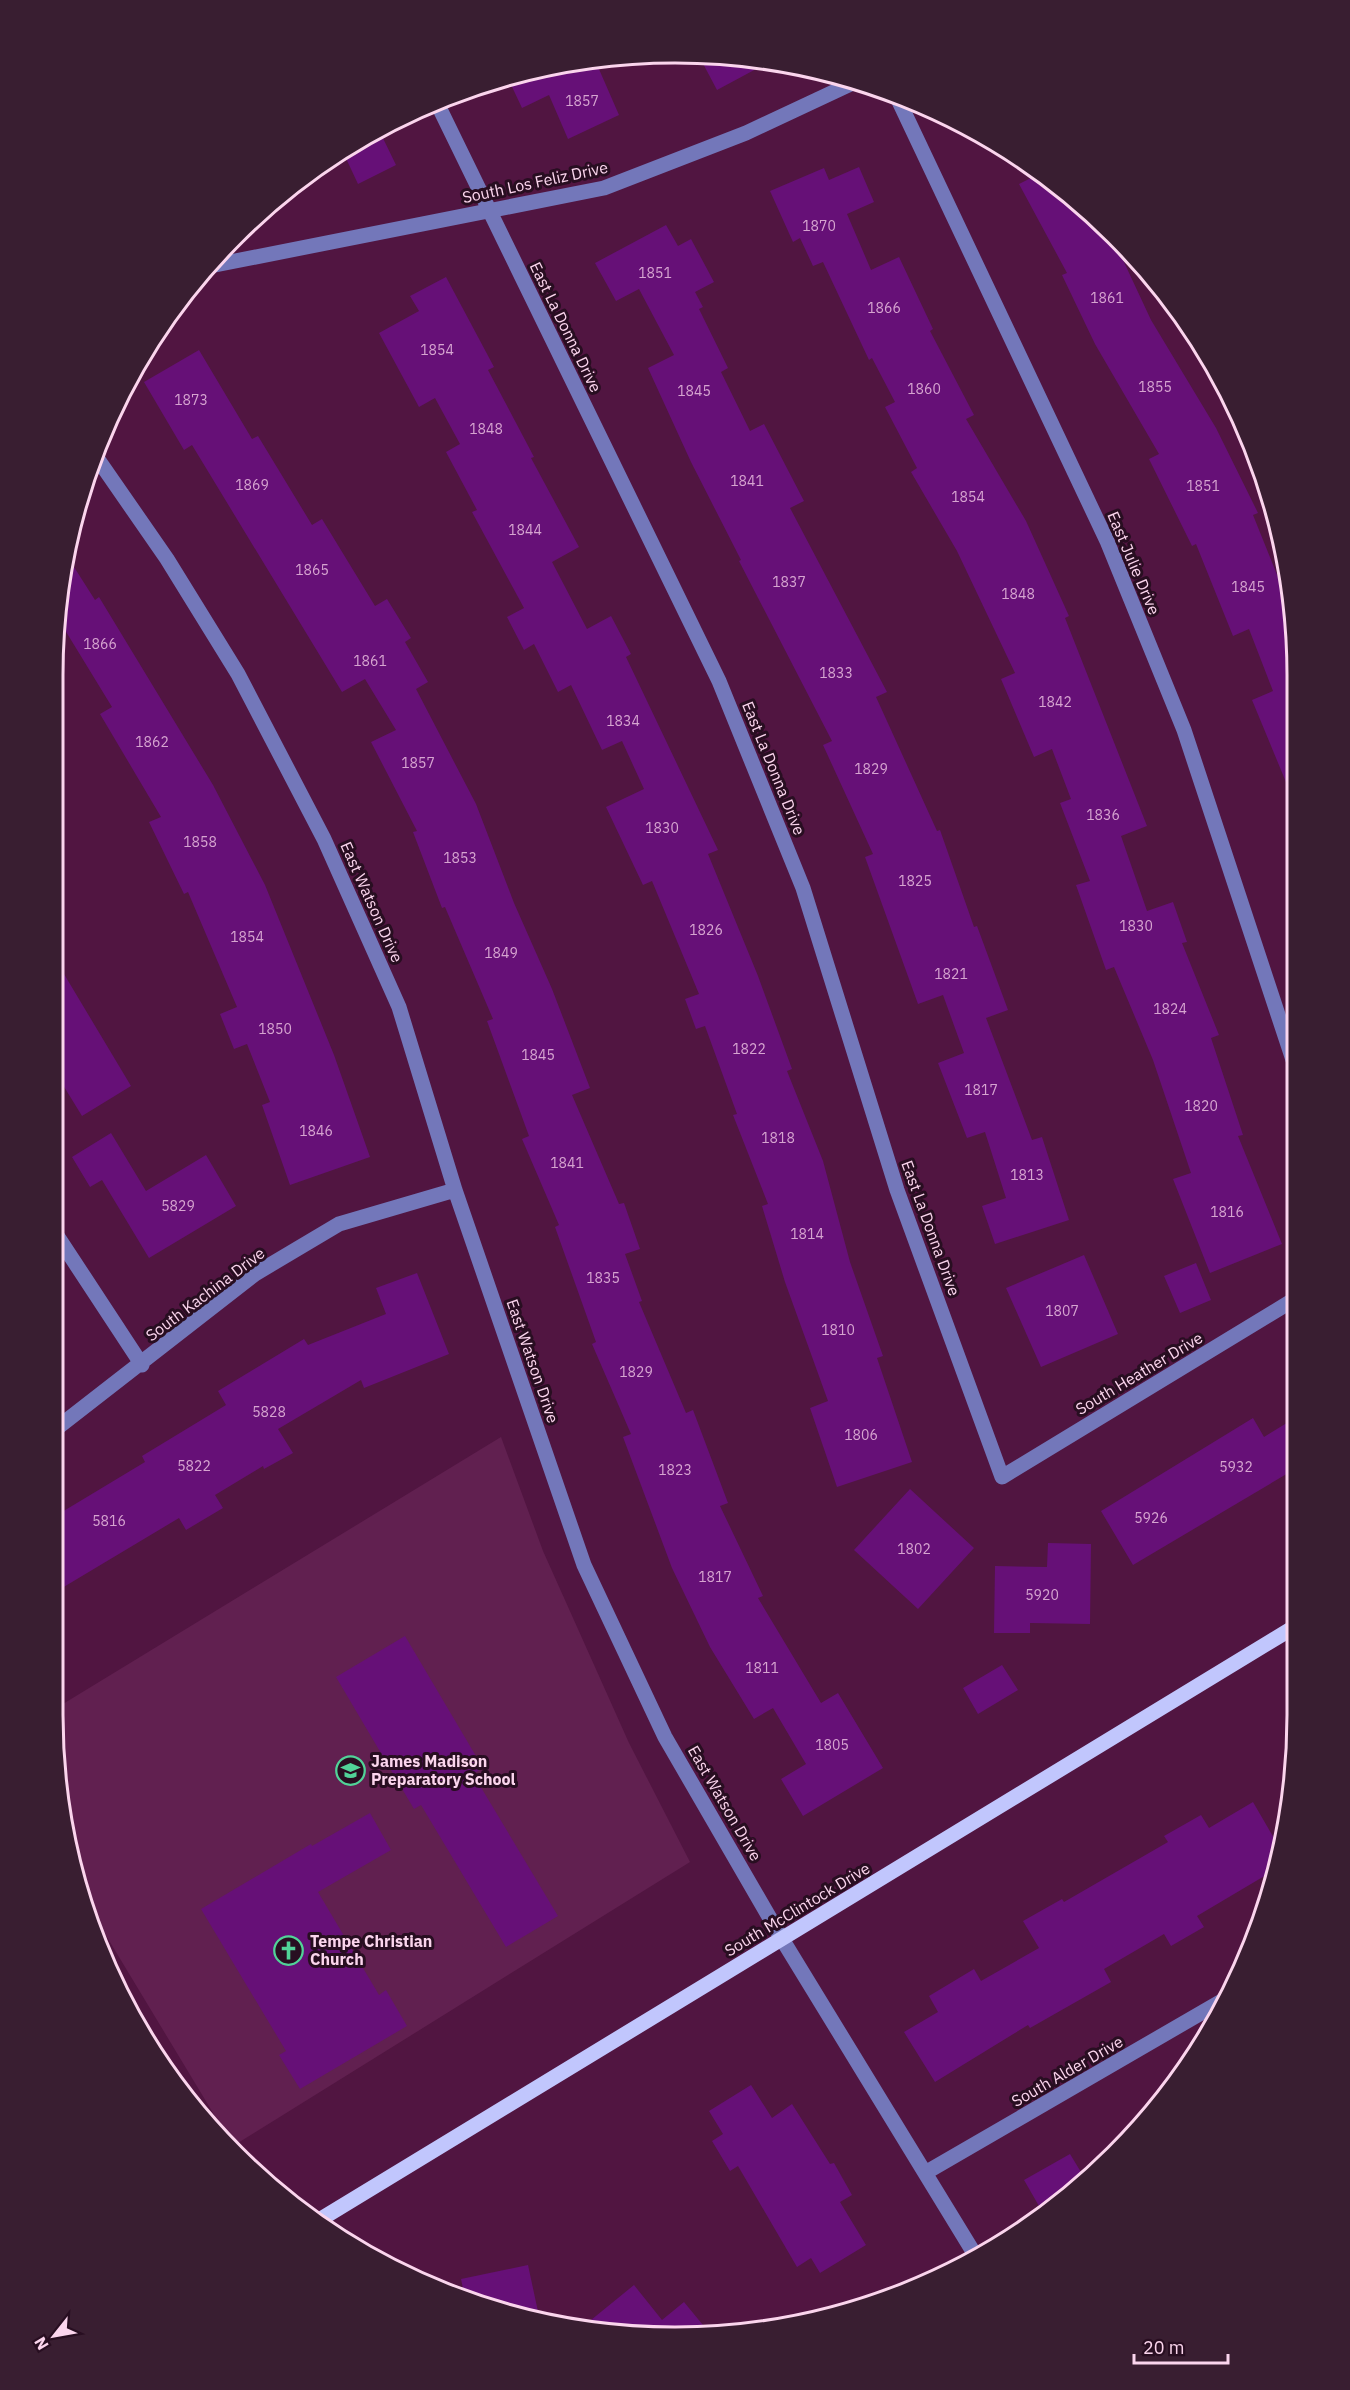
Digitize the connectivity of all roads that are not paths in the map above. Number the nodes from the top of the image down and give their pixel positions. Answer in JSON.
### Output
{"nodes":[{"id":1,"x":844,"y":87,"type":"edge"},
{"id":2,"x":902,"y":107,"type":"edge"},
{"id":3,"x":441,"y":110,"type":"edge"},
{"id":4,"x":490,"y":212,"type":"junction"},
{"id":5,"x":222,"y":264,"type":"edge"},
{"id":6,"x":101,"y":464,"type":"edge"},
{"id":7,"x":1287,"y":1042,"type":"edge"},
{"id":8,"x":455,"y":1190,"type":"junction"},
{"id":9,"x":63,"y":1245,"type":"edge"},
{"id":10,"x":1287,"y":1304,"type":"edge"},
{"id":11,"x":142,"y":1365,"type":"junction"},
{"id":12,"x":63,"y":1424,"type":"edge"},
{"id":13,"x":1002,"y":1477,"type":"joint"},
{"id":14,"x":1287,"y":1631,"type":"edge"},
{"id":15,"x":782,"y":1939,"type":"junction"},
{"id":16,"x":1213,"y":2006,"type":"edge"},
{"id":17,"x":926,"y":2174,"type":"junction"},
{"id":18,"x":325,"y":2217,"type":"edge"},
{"id":19,"x":972,"y":2250,"type":"edge"}],
"edges":[{"from":1,"to":4,"type":"street","name":"South Los Feliz Drive"},
{"from":2,"to":7,"type":"street","name":"East Julie Drive"},
{"from":3,"to":4,"type":"street","name":"East La Donna Drive"},
{"from":4,"to":5,"type":"street","name":"South Los Feliz Drive"},
{"from":4,"to":13,"type":"street","name":"East La Donna Drive"},
{"from":6,"to":8,"type":"street","name":"East Watson Drive"},
{"from":8,"to":11,"type":"street","name":"South Kachina Drive"},
{"from":8,"to":15,"type":"street","name":"East Watson Drive"},
{"from":9,"to":11,"type":"street"},
{"from":10,"to":13,"type":"street","name":"South Heather Drive"},
{"from":11,"to":12,"type":"street","name":"South Kachina Drive"},
{"from":14,"to":15,"type":"main road","name":"South McClintock Drive"},
{"from":15,"to":17,"type":"street","name":"East Watson Drive"},
{"from":15,"to":18,"type":"main road","name":"South McClintock Drive"},
{"from":16,"to":17,"type":"street","name":"South Alder Drive"},
{"from":17,"to":19,"type":"street","name":"East Watson Drive"}]}
